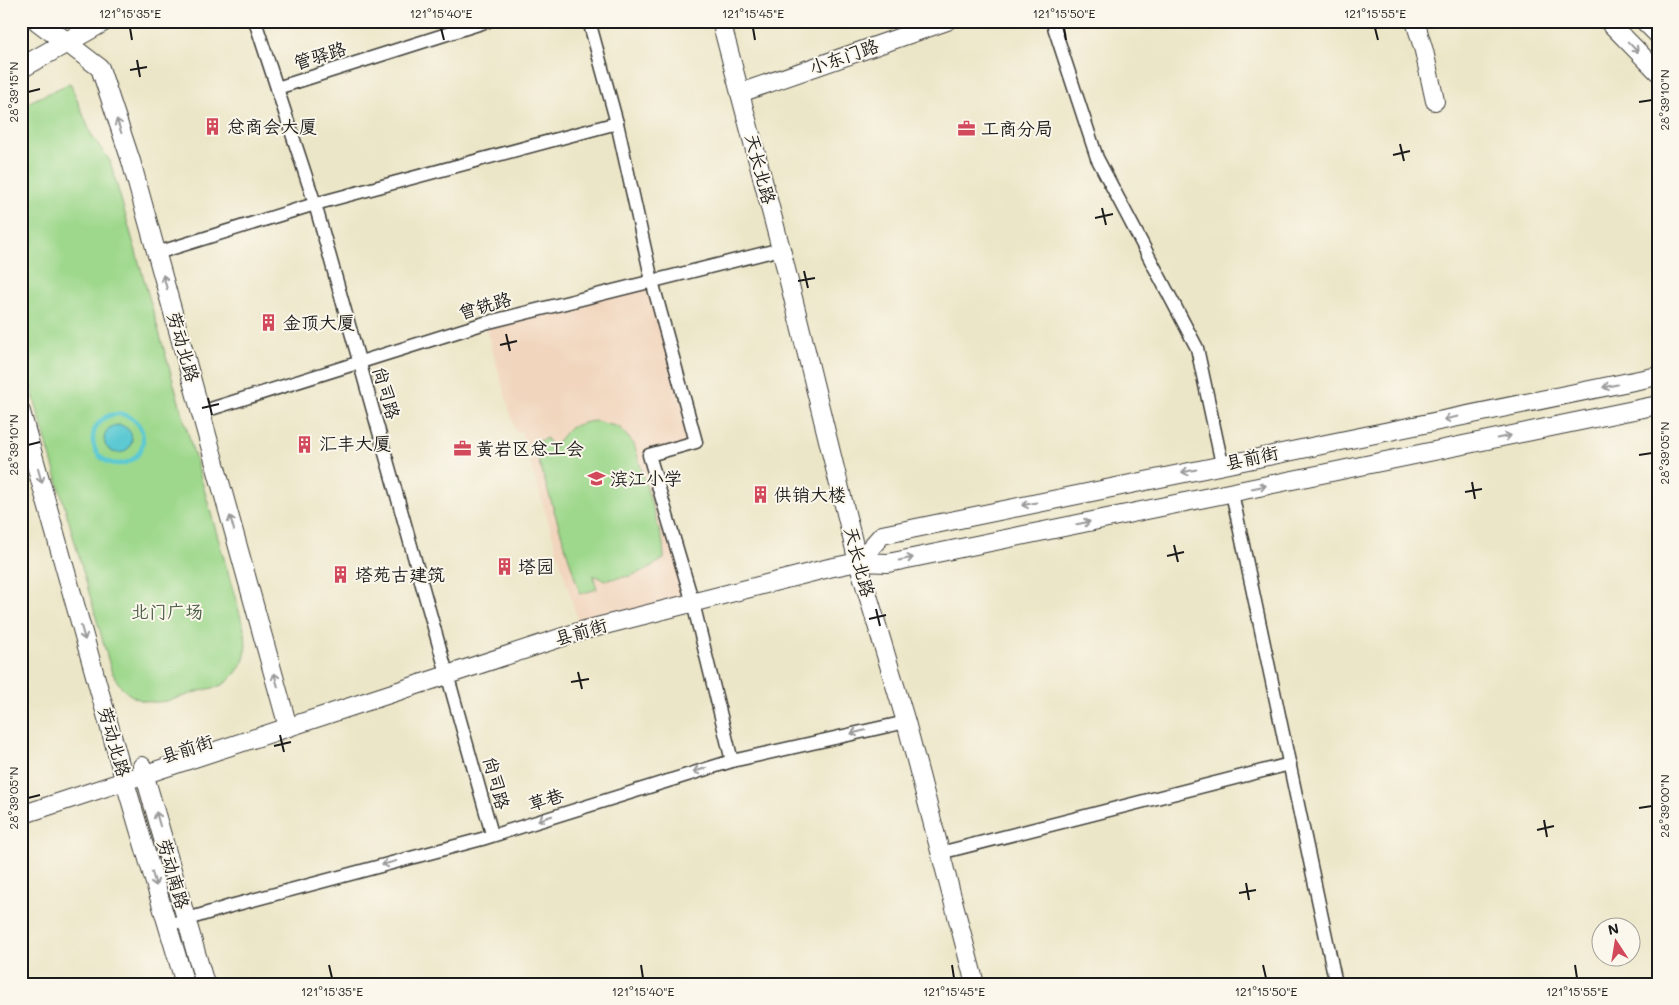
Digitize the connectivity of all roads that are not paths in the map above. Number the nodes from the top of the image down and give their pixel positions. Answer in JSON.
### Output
{"nodes":[{"id":1,"x":38,"y":21,"type":"edge"},
{"id":2,"x":104,"y":21,"type":"edge"},
{"id":3,"x":255,"y":21,"type":"edge"},
{"id":4,"x":488,"y":21,"type":"edge"},
{"id":5,"x":589,"y":21,"type":"edge"},
{"id":6,"x":722,"y":21,"type":"edge"},
{"id":7,"x":947,"y":21,"type":"edge"},
{"id":8,"x":1052,"y":21,"type":"edge"},
{"id":9,"x":1415,"y":21,"type":"edge"},
{"id":10,"x":1608,"y":21,"type":"edge"},
{"id":11,"x":1644,"y":21,"type":"edge"},
{"id":12,"x":1658,"y":35,"type":"edge"},
{"id":13,"x":66,"y":42,"type":"junction"},
{"id":14,"x":21,"y":68,"type":"edge"},
{"id":15,"x":1658,"y":72,"type":"edge"},
{"id":16,"x":277,"y":88,"type":"junction"},
{"id":17,"x":740,"y":93,"type":"junction"},
{"id":18,"x":1435,"y":101,"type":"dead end"},
{"id":19,"x":617,"y":123,"type":"junction"},
{"id":20,"x":315,"y":204,"type":"junction"},
{"id":21,"x":781,"y":249,"type":"junction"},
{"id":22,"x":157,"y":253,"type":"junction"},
{"id":23,"x":652,"y":281,"type":"junction"},
{"id":24,"x":360,"y":363,"type":"junction"},
{"id":25,"x":1658,"y":376,"type":"edge"},
{"id":26,"x":1658,"y":405,"type":"edge"},
{"id":27,"x":21,"y":412,"type":"edge"},
{"id":28,"x":201,"y":412,"type":"junction"},
{"id":29,"x":1222,"y":464,"type":"junction"},
{"id":30,"x":1232,"y":493,"type":"junction"},
{"id":31,"x":858,"y":562,"type":"junction"},
{"id":32,"x":693,"y":603,"type":"junction"},
{"id":33,"x":448,"y":674,"type":"junction"},
{"id":34,"x":287,"y":722,"type":"junction"},
{"id":35,"x":906,"y":722,"type":"junction"},
{"id":36,"x":732,"y":761,"type":"junction"},
{"id":37,"x":1290,"y":764,"type":"junction"},
{"id":38,"x":144,"y":769,"type":"junction"},
{"id":39,"x":123,"y":776,"type":"junction"},
{"id":40,"x":21,"y":815,"type":"edge"},
{"id":41,"x":492,"y":834,"type":"junction"},
{"id":42,"x":940,"y":853,"type":"junction"},
{"id":43,"x":186,"y":919,"type":"junction"},
{"id":44,"x":169,"y":925,"type":"junction"},
{"id":45,"x":185,"y":984,"type":"edge"},
{"id":46,"x":205,"y":984,"type":"edge"},
{"id":47,"x":975,"y":984,"type":"edge"},
{"id":48,"x":1336,"y":984,"type":"edge"}],
"edges":[{"from":1,"to":13,"type":"main road"},
{"from":2,"to":13,"type":"main road"},
{"from":3,"to":16,"type":"street","name":"尚司路"},
{"from":4,"to":16,"type":"street","name":"管驿路"},
{"from":5,"to":19,"type":"street"},
{"from":6,"to":17,"type":"street","name":"天长北路"},
{"from":7,"to":17,"type":"street","name":"小东门路"},
{"from":8,"to":29,"type":"street"},
{"from":9,"to":18,"type":"street"},
{"from":10,"to":15,"type":"street","one_way":true},
{"from":11,"to":12,"type":"street"},
{"from":13,"to":14,"type":"main road"},
{"from":22,"to":13,"type":"street","name":"劳动北路","one_way":true},
{"from":16,"to":20,"type":"street","name":"尚司路"},
{"from":17,"to":21,"type":"street","name":"天长北路"},
{"from":19,"to":20,"type":"street"},
{"from":19,"to":23,"type":"street"},
{"from":20,"to":22,"type":"street"},
{"from":20,"to":24,"type":"street","name":"尚司路"},
{"from":21,"to":23,"type":"street","name":"曾铣路"},
{"from":21,"to":31,"type":"street","name":"天长北路"},
{"from":28,"to":22,"type":"street","name":"劳动北路","one_way":true},
{"from":23,"to":24,"type":"street","name":"曾铣路"},
{"from":23,"to":32,"type":"street"},
{"from":24,"to":28,"type":"street","name":"曾铣路"},
{"from":24,"to":33,"type":"street","name":"尚司路"},
{"from":25,"to":29,"type":"street","name":"县前街","one_way":true},
{"from":30,"to":26,"type":"street","name":"县前街","one_way":true},
{"from":27,"to":39,"type":"street","name":"劳动北路","one_way":true},
{"from":34,"to":28,"type":"street","name":"劳动北路","one_way":true},
{"from":29,"to":31,"type":"street","name":"县前街","one_way":true},
{"from":31,"to":30,"type":"street","name":"县前街","one_way":true},
{"from":30,"to":37,"type":"street"},
{"from":31,"to":32,"type":"street","name":"县前街"},
{"from":31,"to":35,"type":"street","name":"天长北路"},
{"from":32,"to":33,"type":"street","name":"县前街"},
{"from":32,"to":36,"type":"street"},
{"from":33,"to":34,"type":"street","name":"县前街"},
{"from":33,"to":41,"type":"street","name":"尚司路"},
{"from":34,"to":38,"type":"street","name":"县前街"},
{"from":35,"to":36,"type":"street","name":"草巷","one_way":true},
{"from":35,"to":42,"type":"street","name":"天长北路"},
{"from":36,"to":41,"type":"street","name":"草巷","one_way":true},
{"from":37,"to":42,"type":"street"},
{"from":37,"to":48,"type":"street"},
{"from":38,"to":39,"type":"street","name":"县前街"},
{"from":43,"to":38,"type":"street","name":"劳动南路","one_way":true},
{"from":39,"to":40,"type":"street","name":"县前街"},
{"from":39,"to":44,"type":"street","name":"劳动北路","one_way":true},
{"from":41,"to":43,"type":"street","name":"草巷","one_way":true},
{"from":42,"to":47,"type":"street","name":"天长北路"},
{"from":43,"to":44,"type":"street","name":"草巷"},
{"from":43,"to":46,"type":"street","name":"劳动南路"},
{"from":44,"to":45,"type":"street","name":"劳动北路"}]}
